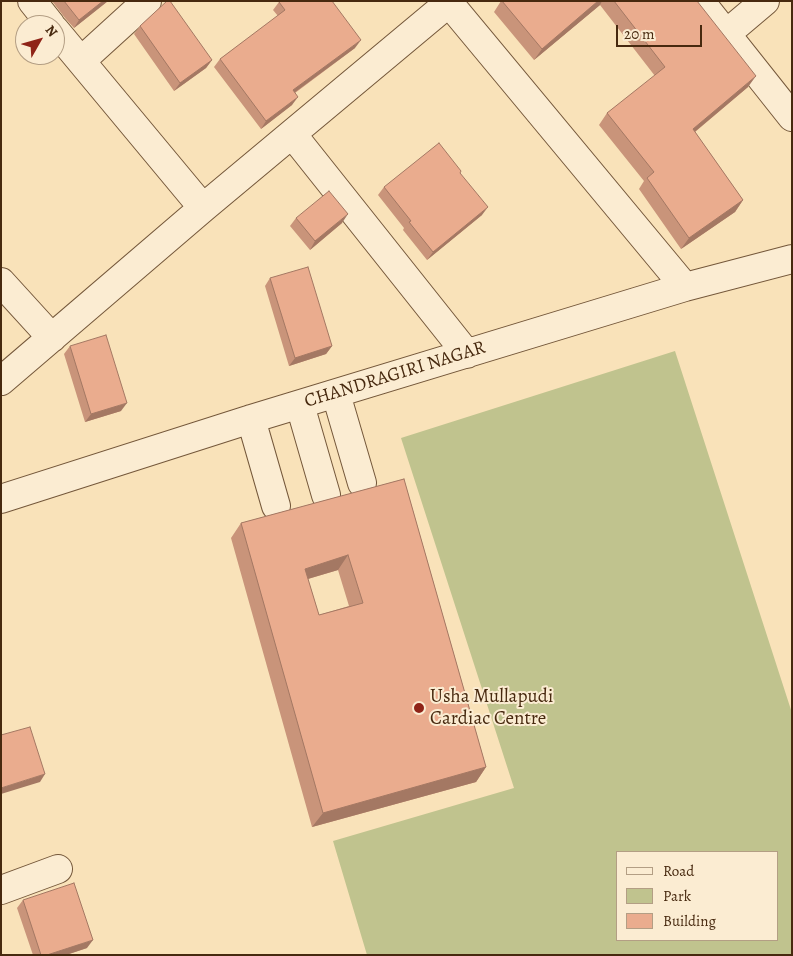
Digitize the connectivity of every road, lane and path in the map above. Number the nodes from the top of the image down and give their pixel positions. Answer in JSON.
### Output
{"nodes":[{"id":1,"x":32,"y":1,"type":"edge"},
{"id":2,"x":147,"y":1,"type":"edge"},
{"id":3,"x":700,"y":1,"type":"edge"},
{"id":4,"x":765,"y":1,"type":"edge"},
{"id":5,"x":450,"y":2,"type":"edge"},
{"id":6,"x":43,"y":15,"type":"edge"},
{"id":7,"x":726,"y":34,"type":"junction"},
{"id":8,"x":65,"y":42,"type":"edge"},
{"id":9,"x":80,"y":61,"type":"junction"},
{"id":10,"x":792,"y":117,"type":"edge"},
{"id":11,"x":292,"y":134,"type":"junction"},
{"id":12,"x":203,"y":208,"type":"junction"},
{"id":13,"x":792,"y":259,"type":"edge"},
{"id":14,"x":1,"y":282,"type":"edge"},
{"id":15,"x":685,"y":287,"type":"junction"},
{"id":16,"x":52,"y":338,"type":"junction"},
{"id":17,"x":467,"y":354,"type":"junction"},
{"id":18,"x":1,"y":381,"type":"edge"},
{"id":19,"x":336,"y":394,"type":"junction"},
{"id":20,"x":300,"y":405,"type":"junction"},
{"id":21,"x":251,"y":419,"type":"junction"},
{"id":22,"x":362,"y":483,"type":"dead end"},
{"id":23,"x":326,"y":494,"type":"dead end"},
{"id":24,"x":1,"y":498,"type":"edge"},
{"id":25,"x":276,"y":506,"type":"dead end"},
{"id":26,"x":58,"y":869,"type":"dead end"},
{"id":27,"x":1,"y":890,"type":"edge"}],
"edges":[{"from":1,"to":6,"type":"street"},
{"from":2,"to":9,"type":"street"},
{"from":3,"to":7,"type":"street"},
{"from":4,"to":7,"type":"street"},
{"from":5,"to":11,"type":"street"},
{"from":5,"to":15,"type":"street"},
{"from":7,"to":10,"type":"street"},
{"from":8,"to":9,"type":"street"},
{"from":9,"to":12,"type":"street"},
{"from":11,"to":12,"type":"street"},
{"from":11,"to":17,"type":"street"},
{"from":12,"to":16,"type":"street"},
{"from":13,"to":15,"type":"street","name":"CHANDRAGIRI NAGAR"},
{"from":14,"to":16,"type":"street"},
{"from":15,"to":17,"type":"street","name":"CHANDRAGIRI NAGAR"},
{"from":16,"to":18,"type":"street"},
{"from":17,"to":19,"type":"street","name":"CHANDRAGIRI NAGAR"},
{"from":19,"to":20,"type":"street","name":"CHANDRAGIRI NAGAR"},
{"from":19,"to":22,"type":"street"},
{"from":20,"to":21,"type":"street","name":"CHANDRAGIRI NAGAR"},
{"from":20,"to":23,"type":"street"},
{"from":21,"to":24,"type":"street","name":"CHANDRAGIRI NAGAR"},
{"from":21,"to":25,"type":"street"},
{"from":26,"to":27,"type":"street"}]}
